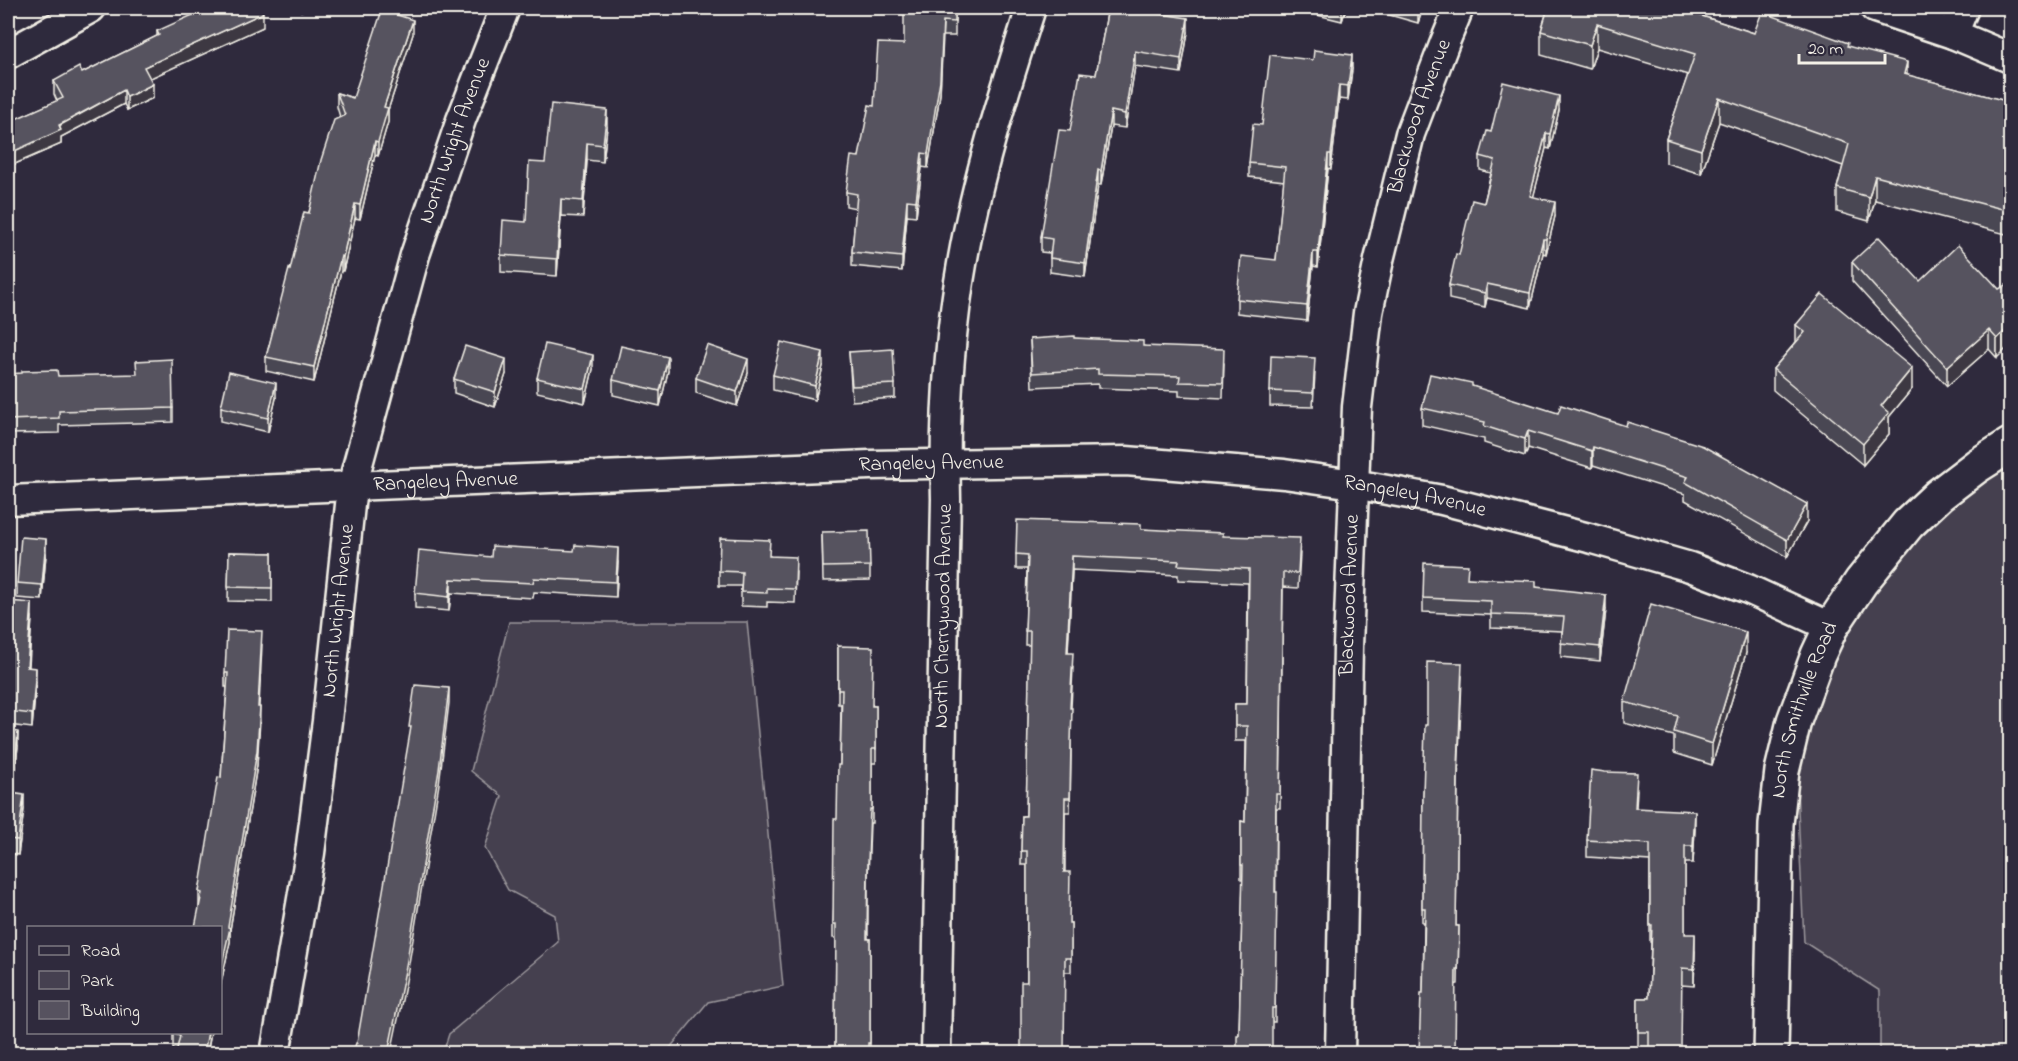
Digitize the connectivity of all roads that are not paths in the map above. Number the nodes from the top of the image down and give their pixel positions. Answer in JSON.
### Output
{"nodes":[{"id":1,"x":91,"y":8,"type":"edge"},
{"id":2,"x":505,"y":8,"type":"edge"},
{"id":3,"x":1031,"y":8,"type":"edge"},
{"id":4,"x":1459,"y":8,"type":"edge"},
{"id":5,"x":1875,"y":8,"type":"edge"},
{"id":6,"x":1964,"y":8,"type":"edge"},
{"id":7,"x":1953,"y":34,"type":"junction"},
{"id":8,"x":8,"y":54,"type":"edge"},
{"id":9,"x":2010,"y":58,"type":"edge"},
{"id":10,"x":2010,"y":445,"type":"edge"},
{"id":11,"x":945,"y":463,"type":"junction"},
{"id":12,"x":1354,"y":484,"type":"junction"},
{"id":13,"x":352,"y":486,"type":"junction"},
{"id":14,"x":8,"y":500,"type":"edge"},
{"id":15,"x":1831,"y":627,"type":"junction"},
{"id":16,"x":274,"y":1053,"type":"edge"},
{"id":17,"x":936,"y":1053,"type":"edge"},
{"id":18,"x":1340,"y":1053,"type":"edge"},
{"id":19,"x":1771,"y":1053,"type":"edge"}],
"edges":[{"from":1,"to":8,"type":"street"},
{"from":2,"to":13,"type":"street","name":"North Wright Avenue"},
{"from":3,"to":11,"type":"street","name":"North Cherrywood Avenue"},
{"from":4,"to":12,"type":"street","name":"Blackwood Avenue"},
{"from":5,"to":7,"type":"street"},
{"from":6,"to":7,"type":"street"},
{"from":7,"to":9,"type":"street"},
{"from":10,"to":15,"type":"main road","name":"North Smithville Road"},
{"from":11,"to":12,"type":"street","name":"Rangeley Avenue"},
{"from":11,"to":13,"type":"street","name":"Rangeley Avenue"},
{"from":11,"to":17,"type":"street","name":"North Cherrywood Avenue"},
{"from":12,"to":15,"type":"street","name":"Rangeley Avenue"},
{"from":12,"to":18,"type":"street","name":"Blackwood Avenue"},
{"from":13,"to":14,"type":"street","name":"Rangeley Avenue"},
{"from":13,"to":16,"type":"street","name":"North Wright Avenue"},
{"from":15,"to":19,"type":"main road","name":"North Smithville Road"}]}
